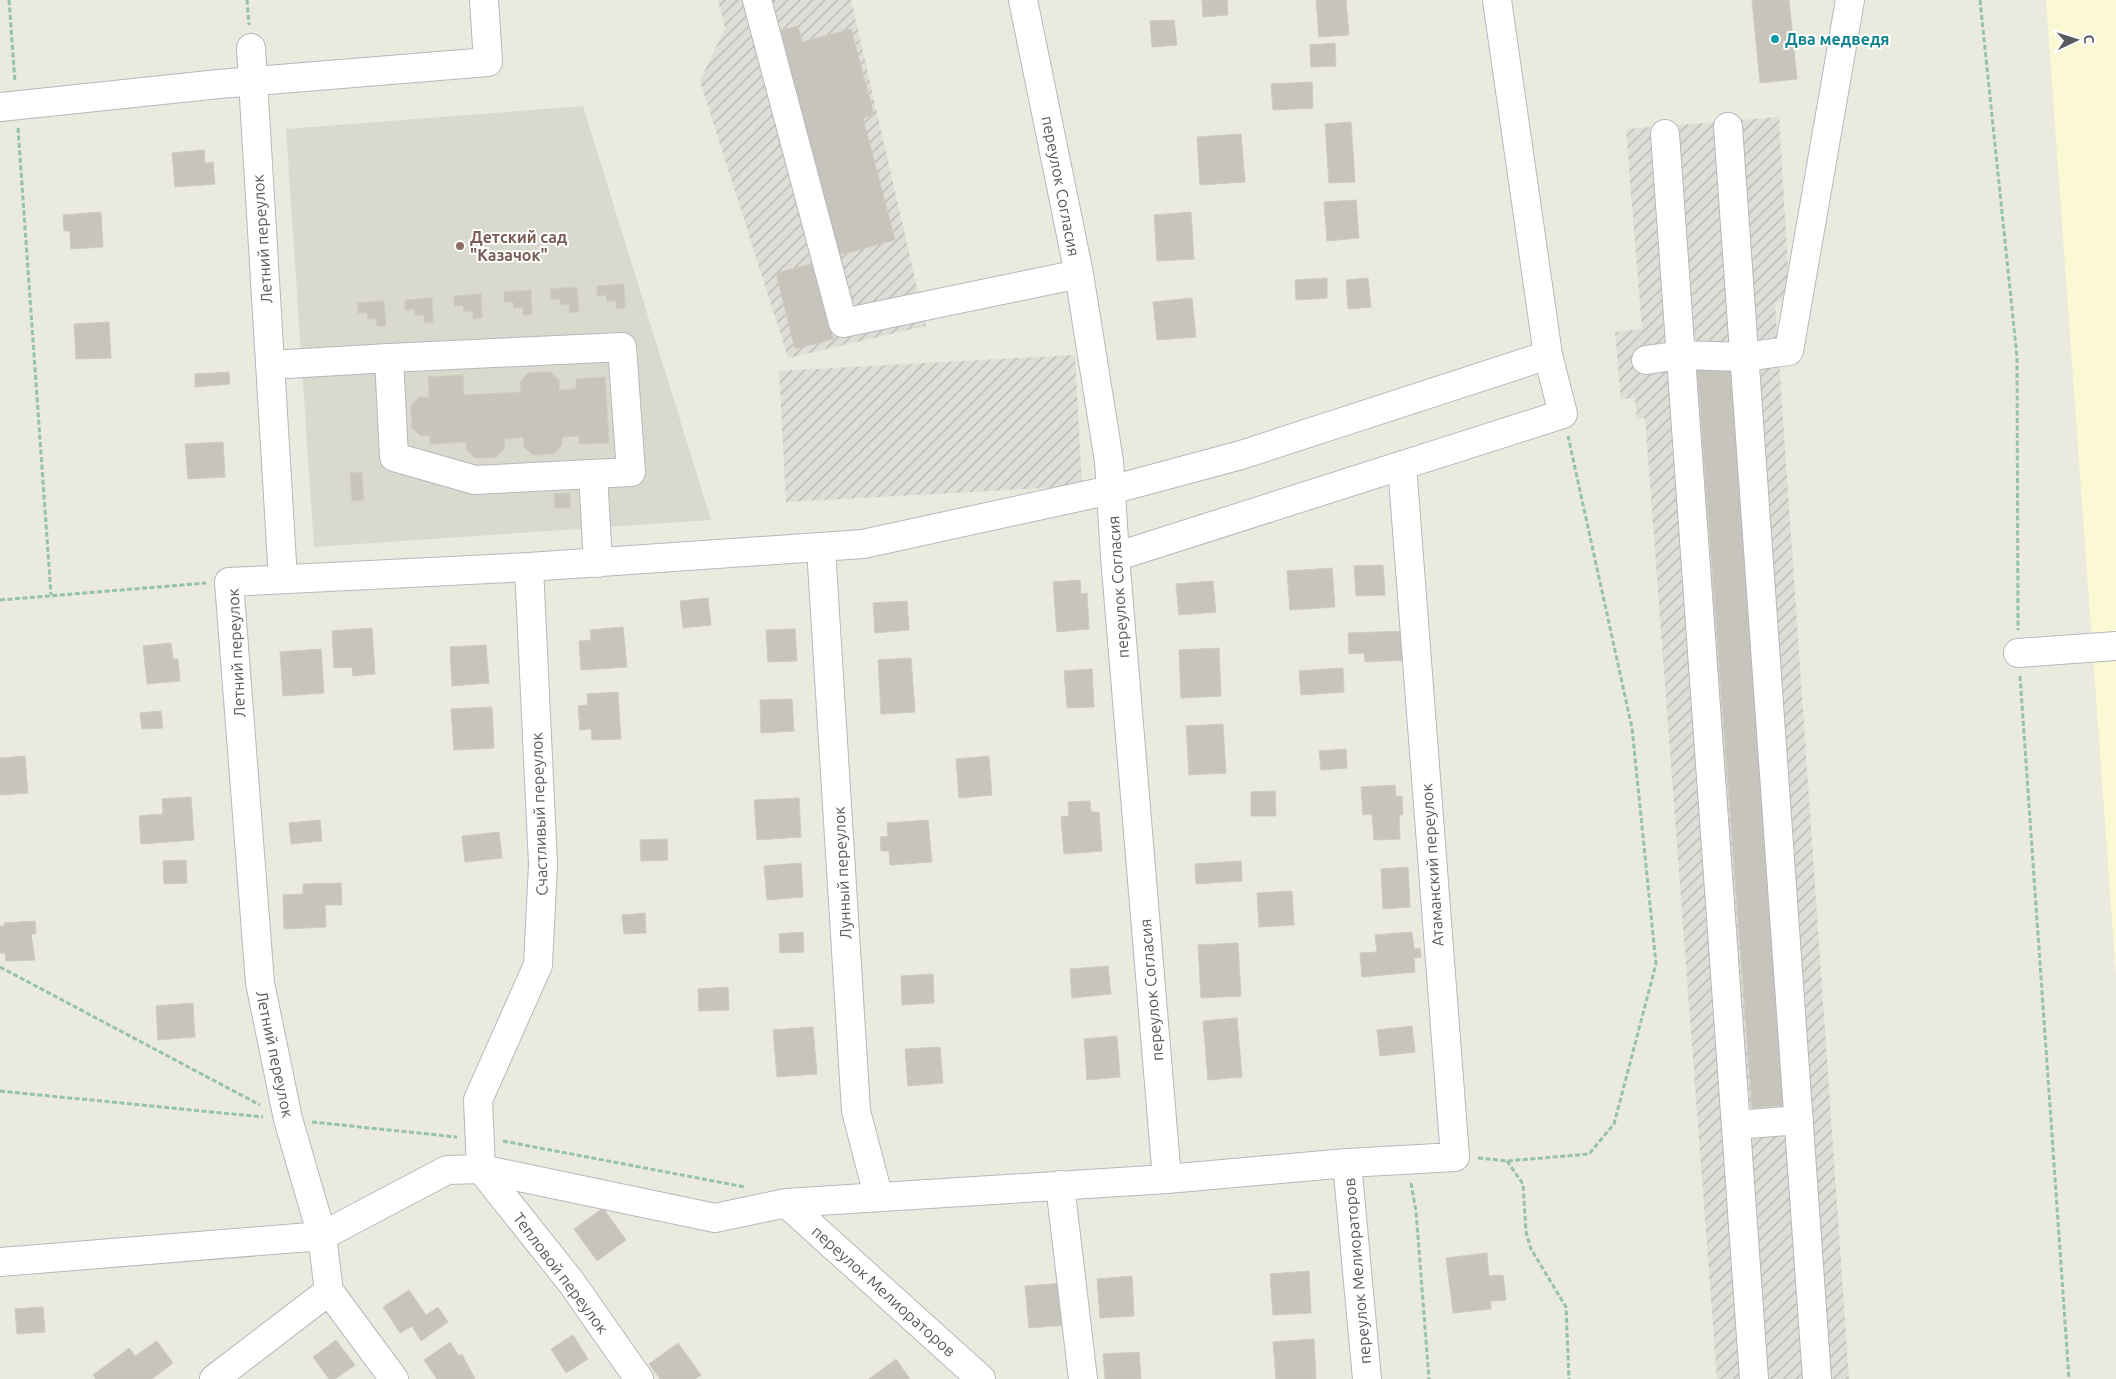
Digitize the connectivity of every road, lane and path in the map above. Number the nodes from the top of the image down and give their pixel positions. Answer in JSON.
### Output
{"nodes":[{"id":1,"x":8,"y":0,"type":"edge"},
{"id":2,"x":484,"y":0,"type":"edge"},
{"id":3,"x":757,"y":0,"type":"edge"},
{"id":4,"x":1023,"y":0,"type":"edge"},
{"id":5,"x":1497,"y":0,"type":"edge"},
{"id":6,"x":1850,"y":0,"type":"edge"},
{"id":7,"x":1980,"y":0,"type":"edge"},
{"id":8,"x":251,"y":48,"type":"dead end"},
{"id":9,"x":252,"y":81,"type":"junction"},
{"id":10,"x":8,"y":106,"type":"edge"},
{"id":11,"x":1728,"y":127,"type":"dead end"},
{"id":12,"x":1664,"y":134,"type":"dead end"},
{"id":13,"x":1079,"y":274,"type":"junction"},
{"id":14,"x":1548,"y":355,"type":"junction"},
{"id":15,"x":1681,"y":355,"type":"junction"},
{"id":16,"x":1744,"y":357,"type":"junction"},
{"id":17,"x":389,"y":358,"type":"junction"},
{"id":18,"x":1646,"y":360,"type":"dead end"},
{"id":19,"x":270,"y":366,"type":"junction"},
{"id":20,"x":1563,"y":414,"type":"junction"},
{"id":21,"x":1402,"y":466,"type":"junction"},
{"id":22,"x":593,"y":474,"type":"junction"},
{"id":23,"x":1111,"y":490,"type":"junction"},
{"id":24,"x":822,"y":548,"type":"junction"},
{"id":25,"x":1115,"y":557,"type":"junction"},
{"id":26,"x":598,"y":563,"type":"junction"},
{"id":27,"x":529,"y":567,"type":"junction"},
{"id":28,"x":283,"y":579,"type":"junction"},
{"id":29,"x":230,"y":582,"type":"junction"},
{"id":30,"x":50,"y":595,"type":"junction"},
{"id":31,"x":0,"y":600,"type":"edge"},
{"id":32,"x":2116,"y":646,"type":"edge"},
{"id":33,"x":2018,"y":653,"type":"junction"},
{"id":34,"x":0,"y":968,"type":"edge"},
{"id":35,"x":0,"y":1091,"type":"edge"},
{"id":36,"x":288,"y":1119,"type":"junction"},
{"id":37,"x":1798,"y":1120,"type":"junction"},
{"id":38,"x":1736,"y":1125,"type":"junction"},
{"id":39,"x":478,"y":1138,"type":"junction"},
{"id":40,"x":1455,"y":1157,"type":"junction"},
{"id":41,"x":1407,"y":1159,"type":"junction"},
{"id":42,"x":1507,"y":1161,"type":"junction"},
{"id":43,"x":1347,"y":1163,"type":"junction"},
{"id":44,"x":481,"y":1168,"type":"junction"},
{"id":45,"x":1167,"y":1179,"type":"junction"},
{"id":46,"x":1060,"y":1185,"type":"junction"},
{"id":47,"x":754,"y":1190,"type":"dead end"},
{"id":48,"x":878,"y":1195,"type":"junction"},
{"id":49,"x":786,"y":1203,"type":"junction"},
{"id":50,"x":322,"y":1236,"type":"junction"},
{"id":51,"x":0,"y":1262,"type":"edge"},
{"id":52,"x":329,"y":1291,"type":"junction"},
{"id":53,"x":214,"y":1379,"type":"edge"},
{"id":54,"x":394,"y":1379,"type":"edge"},
{"id":55,"x":639,"y":1379,"type":"edge"},
{"id":56,"x":981,"y":1379,"type":"edge"},
{"id":57,"x":1083,"y":1379,"type":"edge"},
{"id":58,"x":1367,"y":1379,"type":"edge"},
{"id":59,"x":1429,"y":1379,"type":"edge"},
{"id":60,"x":1569,"y":1379,"type":"edge"},
{"id":61,"x":1754,"y":1379,"type":"edge"},
{"id":62,"x":1817,"y":1379,"type":"edge"},
{"id":63,"x":2070,"y":1379,"type":"edge"}],
"edges":[{"from":1,"to":10,"type":"path"},
{"from":2,"to":9,"type":"street"},
{"from":3,"to":13,"type":"street"},
{"from":4,"to":13,"type":"street","name":"переулок Согласия"},
{"from":5,"to":14,"type":"street"},
{"from":6,"to":16,"type":"street"},
{"from":7,"to":33,"type":"path"},
{"from":8,"to":9,"type":"street","name":"Летний переулок"},
{"from":9,"to":10,"type":"street"},
{"from":9,"to":19,"type":"street","name":"Летний переулок"},
{"from":10,"to":30,"type":"path"},
{"from":11,"to":16,"type":"street"},
{"from":12,"to":15,"type":"street"},
{"from":13,"to":23,"type":"street","name":"переулок Согласия"},
{"from":14,"to":20,"type":"street"},
{"from":14,"to":23,"type":"street"},
{"from":15,"to":16,"type":"street"},
{"from":15,"to":18,"type":"street"},
{"from":15,"to":38,"type":"street"},
{"from":16,"to":37,"type":"street"},
{"from":17,"to":19,"type":"street"},
{"from":17,"to":22,"type":"street"},
{"from":17,"to":22,"type":"street"},
{"from":19,"to":28,"type":"street","name":"Летний переулок"},
{"from":20,"to":21,"type":"street"},
{"from":20,"to":42,"type":"path"},
{"from":21,"to":25,"type":"street"},
{"from":21,"to":40,"type":"street","name":"Атаманский переулок"},
{"from":22,"to":26,"type":"street"},
{"from":23,"to":24,"type":"street"},
{"from":23,"to":25,"type":"street","name":"переулок Согласия"},
{"from":24,"to":26,"type":"street"},
{"from":24,"to":48,"type":"street","name":"Лунный переулок"},
{"from":25,"to":45,"type":"street","name":"переулок Согласия"},
{"from":26,"to":27,"type":"street"},
{"from":27,"to":28,"type":"street"},
{"from":27,"to":39,"type":"street","name":"Счастливый переулок"},
{"from":28,"to":29,"type":"street","name":"Летний переулок"},
{"from":29,"to":30,"type":"path"},
{"from":29,"to":36,"type":"street","name":"Летний переулок"},
{"from":30,"to":31,"type":"path"},
{"from":32,"to":33,"type":"street"},
{"from":33,"to":63,"type":"path"},
{"from":34,"to":36,"type":"path"},
{"from":35,"to":36,"type":"path"},
{"from":36,"to":39,"type":"path"},
{"from":36,"to":50,"type":"street","name":"Летний переулок"},
{"from":37,"to":38,"type":"street"},
{"from":37,"to":62,"type":"street"},
{"from":38,"to":61,"type":"street"},
{"from":39,"to":44,"type":"street","name":"Счастливый переулок"},
{"from":39,"to":47,"type":"path"},
{"from":40,"to":41,"type":"street"},
{"from":40,"to":42,"type":"path"},
{"from":41,"to":43,"type":"street"},
{"from":41,"to":59,"type":"path"},
{"from":42,"to":60,"type":"path"},
{"from":43,"to":45,"type":"street"},
{"from":43,"to":58,"type":"street","name":"переулок Мелиораторов"},
{"from":44,"to":49,"type":"street"},
{"from":44,"to":50,"type":"street"},
{"from":44,"to":55,"type":"street","name":"Тепловой переулок"},
{"from":45,"to":46,"type":"street"},
{"from":46,"to":48,"type":"street"},
{"from":46,"to":57,"type":"street"},
{"from":48,"to":49,"type":"street"},
{"from":49,"to":56,"type":"street","name":"переулок Мелиораторов"},
{"from":50,"to":51,"type":"street"},
{"from":50,"to":52,"type":"street","name":"Летний переулок"},
{"from":52,"to":53,"type":"street"},
{"from":52,"to":54,"type":"street"}]}
